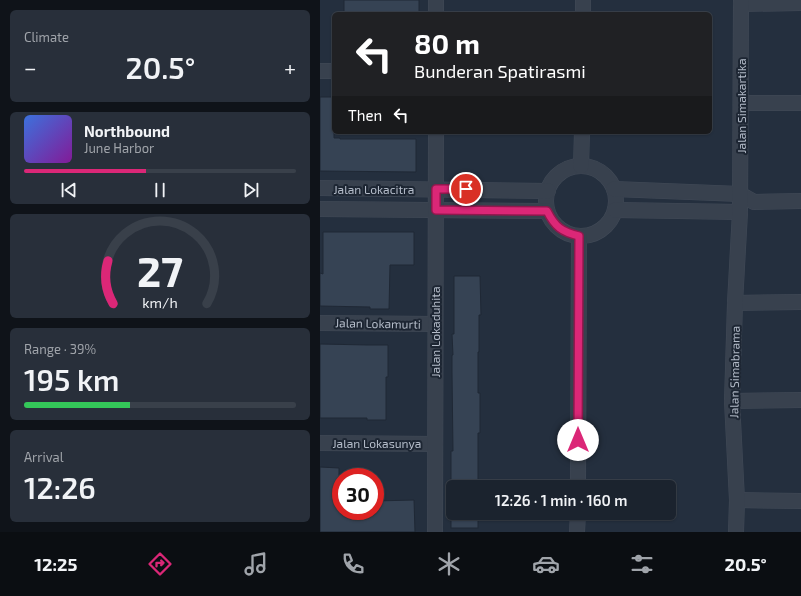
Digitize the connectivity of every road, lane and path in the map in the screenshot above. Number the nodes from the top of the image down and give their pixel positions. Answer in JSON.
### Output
{"nodes":[{"id":1,"x":436,"y":0,"type":"edge"},
{"id":2,"x":583,"y":0,"type":"edge"},
{"id":3,"x":741,"y":2,"type":"edge"},
{"id":4,"x":801,"y":3,"type":"edge"},
{"id":5,"x":436,"y":12,"type":"edge"},
{"id":6,"x":582,"y":12,"type":"edge"},
{"id":7,"x":320,"y":71,"type":"edge"},
{"id":8,"x":332,"y":71,"type":"edge"},
{"id":9,"x":801,"y":103,"type":"edge"},
{"id":10,"x":741,"y":104,"type":"junction"},
{"id":11,"x":436,"y":134,"type":"edge"},
{"id":12,"x":582,"y":134,"type":"edge"},
{"id":13,"x":581,"y":166,"type":"junction"},
{"id":14,"x":320,"y":188,"type":"edge"},
{"id":15,"x":614,"y":188,"type":"junction"},
{"id":16,"x":436,"y":189,"type":"junction"},
{"id":17,"x":548,"y":190,"type":"junction"},
{"id":18,"x":740,"y":194,"type":"junction"},
{"id":19,"x":801,"y":201,"type":"edge"},
{"id":20,"x":754,"y":202,"type":"junction"},
{"id":21,"x":320,"y":209,"type":"edge"},
{"id":22,"x":436,"y":210,"type":"junction"},
{"id":23,"x":615,"y":210,"type":"junction"},
{"id":24,"x":547,"y":211,"type":"junction"},
{"id":25,"x":740,"y":212,"type":"junction"},
{"id":26,"x":579,"y":236,"type":"junction"},
{"id":27,"x":801,"y":302,"type":"edge"},
{"id":28,"x":735,"y":303,"type":"junction"},
{"id":29,"x":320,"y":323,"type":"edge"},
{"id":30,"x":435,"y":324,"type":"junction"},
{"id":31,"x":801,"y":400,"type":"edge"},
{"id":32,"x":732,"y":401,"type":"junction"},
{"id":33,"x":320,"y":443,"type":"edge"},
{"id":34,"x":435,"y":444,"type":"junction"},
{"id":35,"x":578,"y":480,"type":"edge"},
{"id":36,"x":737,"y":500,"type":"junction"},
{"id":37,"x":801,"y":501,"type":"edge"},
{"id":38,"x":578,"y":520,"type":"edge"},
{"id":39,"x":435,"y":532,"type":"edge"},
{"id":40,"x":578,"y":532,"type":"edge"},
{"id":41,"x":736,"y":532,"type":"edge"}],
"edges":[{"from":1,"to":5,"type":"street"},
{"from":2,"to":6,"type":"street"},
{"from":3,"to":4,"type":"street"},
{"from":3,"to":10,"type":"street","name":"Jalan Simakartika"},
{"from":7,"to":8,"type":"street"},
{"from":9,"to":10,"type":"street"},
{"from":10,"to":18,"type":"street","name":"Jalan Simakartika"},
{"from":11,"to":16,"type":"street","name":"Jalan Lokaduhita"},
{"from":12,"to":13,"type":"street"},
{"from":13,"to":15,"type":"street"},
{"from":13,"to":17,"type":"street"},
{"from":14,"to":16,"type":"street","name":"Jalan Lokacitra"},
{"from":15,"to":18,"type":"street"},
{"from":15,"to":23,"type":"street"},
{"from":16,"to":17,"type":"street","name":"Jalan Lokacitra"},
{"from":16,"to":22,"type":"street","name":"Jalan Lokaduhita"},
{"from":17,"to":24,"type":"street"},
{"from":18,"to":20,"type":"street"},
{"from":18,"to":25,"type":"street","name":"Jalan Simakartika"},
{"from":19,"to":20,"type":"street"},
{"from":20,"to":25,"type":"street"},
{"from":21,"to":22,"type":"street","name":"Jalan Lokacitra"},
{"from":22,"to":24,"type":"street","name":"Jalan Lokacitra"},
{"from":22,"to":30,"type":"street","name":"Jalan Lokaduhita"},
{"from":23,"to":25,"type":"street"},
{"from":23,"to":26,"type":"street"},
{"from":24,"to":26,"type":"street"},
{"from":25,"to":28,"type":"street","name":"Jalan Simabrama"},
{"from":26,"to":35,"type":"street"},
{"from":27,"to":28,"type":"street"},
{"from":28,"to":32,"type":"street","name":"Jalan Simabrama"},
{"from":29,"to":30,"type":"street","name":"Jalan Lokamurti"},
{"from":30,"to":34,"type":"street","name":"Jalan Lokaduhita"},
{"from":31,"to":32,"type":"street"},
{"from":32,"to":36,"type":"street","name":"Jalan Simabrama"},
{"from":33,"to":34,"type":"street","name":"Jalan Lokasunya"},
{"from":34,"to":39,"type":"street","name":"Jalan Lokaduhita"},
{"from":36,"to":37,"type":"street"},
{"from":36,"to":41,"type":"street","name":"Jalan Simabrama"},
{"from":38,"to":40,"type":"street"}]}
